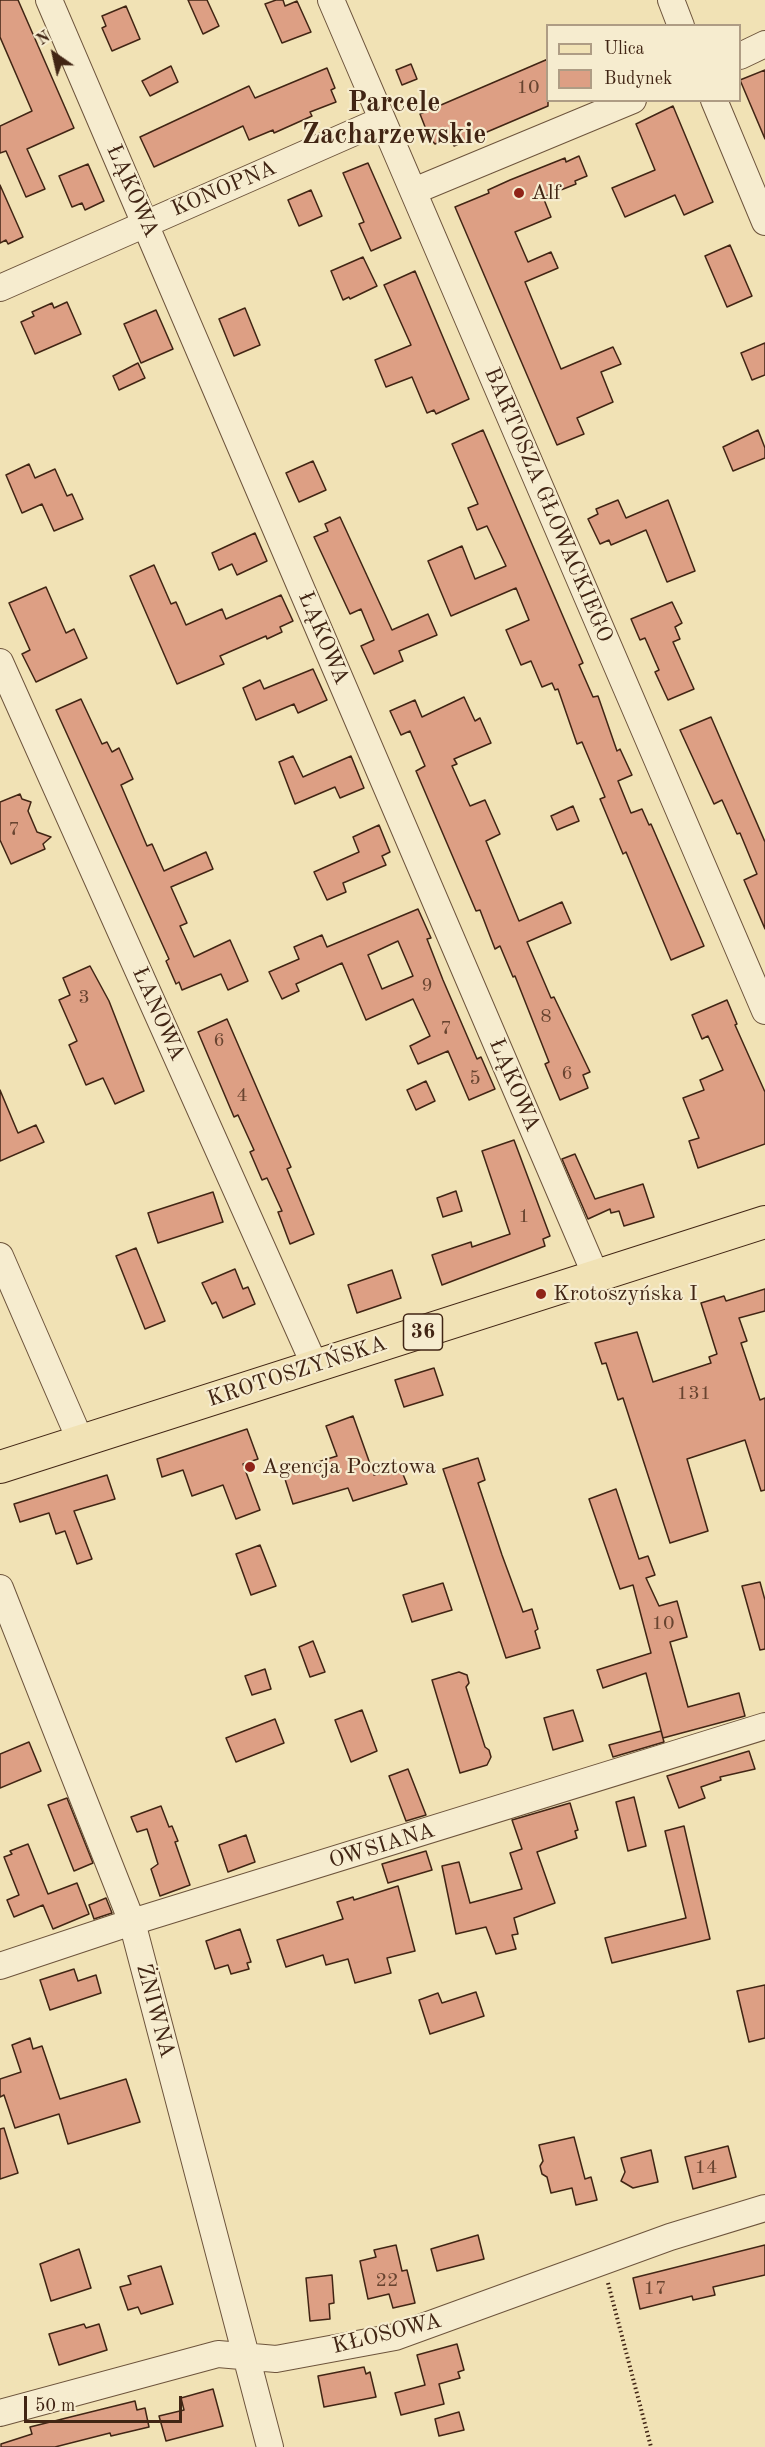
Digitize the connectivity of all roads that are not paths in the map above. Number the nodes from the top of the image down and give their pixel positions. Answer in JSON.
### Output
{"nodes":[{"id":1,"x":49,"y":0,"type":"edge"},
{"id":2,"x":331,"y":0,"type":"edge"},
{"id":3,"x":671,"y":0,"type":"edge"},
{"id":4,"x":680,"y":24,"type":"edge"},
{"id":5,"x":765,"y":44,"type":"edge"},
{"id":6,"x":741,"y":56,"type":"edge"},
{"id":7,"x":628,"y":102,"type":"edge"},
{"id":8,"x":715,"y":102,"type":"edge"},
{"id":9,"x":382,"y":120,"type":"junction"},
{"id":10,"x":414,"y":191,"type":"junction"},
{"id":11,"x":765,"y":222,"type":"edge"},
{"id":12,"x":146,"y":223,"type":"junction"},
{"id":13,"x":0,"y":288,"type":"edge"},
{"id":14,"x":0,"y":662,"type":"edge"},
{"id":15,"x":765,"y":1011,"type":"edge"},
{"id":16,"x":765,"y":1222,"type":"edge"},
{"id":17,"x":0,"y":1256,"type":"edge"},
{"id":18,"x":596,"y":1276,"type":"junction"},
{"id":19,"x":315,"y":1366,"type":"junction"},
{"id":20,"x":81,"y":1442,"type":"junction"},
{"id":21,"x":0,"y":1467,"type":"edge"},
{"id":22,"x":0,"y":1588,"type":"edge"},
{"id":23,"x":765,"y":1726,"type":"edge"},
{"id":24,"x":132,"y":1922,"type":"junction"},
{"id":25,"x":0,"y":1966,"type":"edge"},
{"id":26,"x":765,"y":2208,"type":"edge"},
{"id":27,"x":246,"y":2355,"type":"junction"},
{"id":28,"x":0,"y":2413,"type":"edge"},
{"id":29,"x":270,"y":2447,"type":"edge"}],
"edges":[{"from":1,"to":12,"type":"street","name":"ŁĄKOWA"},
{"from":2,"to":9,"type":"street","name":"BARTOSZA GŁOWACKIEGO"},
{"from":3,"to":4,"type":"street"},
{"from":5,"to":6,"type":"street"},
{"from":7,"to":10,"type":"street"},
{"from":8,"to":11,"type":"street"},
{"from":9,"to":10,"type":"street","name":"BARTOSZA GŁOWACKIEGO"},
{"from":9,"to":12,"type":"street","name":"KONOPNA"},
{"from":10,"to":15,"type":"street","name":"BARTOSZA GŁOWACKIEGO"},
{"from":12,"to":13,"type":"street","name":"KONOPNA"},
{"from":12,"to":18,"type":"street","name":"ŁĄKOWA"},
{"from":14,"to":19,"type":"street","name":"ŁANOWA"},
{"from":16,"to":18,"type":"main road","name":"KROTOSZYŃSKA","number":"36"},
{"from":17,"to":20,"type":"street"},
{"from":18,"to":19,"type":"main road","name":"KROTOSZYŃSKA","number":"36"},
{"from":19,"to":20,"type":"main road","name":"KROTOSZYŃSKA","number":"36"},
{"from":20,"to":21,"type":"main road","name":"KROTOSZYŃSKA","number":"36"},
{"from":22,"to":24,"type":"street","name":"ŻNIWNA"},
{"from":23,"to":24,"type":"street","name":"OWSIANA"},
{"from":24,"to":25,"type":"street","name":"OWSIANA"},
{"from":24,"to":27,"type":"street","name":"ŻNIWNA"},
{"from":26,"to":27,"type":"street","name":"KŁOSOWA"},
{"from":27,"to":28,"type":"street","name":"KŁOSOWA"},
{"from":27,"to":29,"type":"street","name":"ŻNIWNA"}]}
